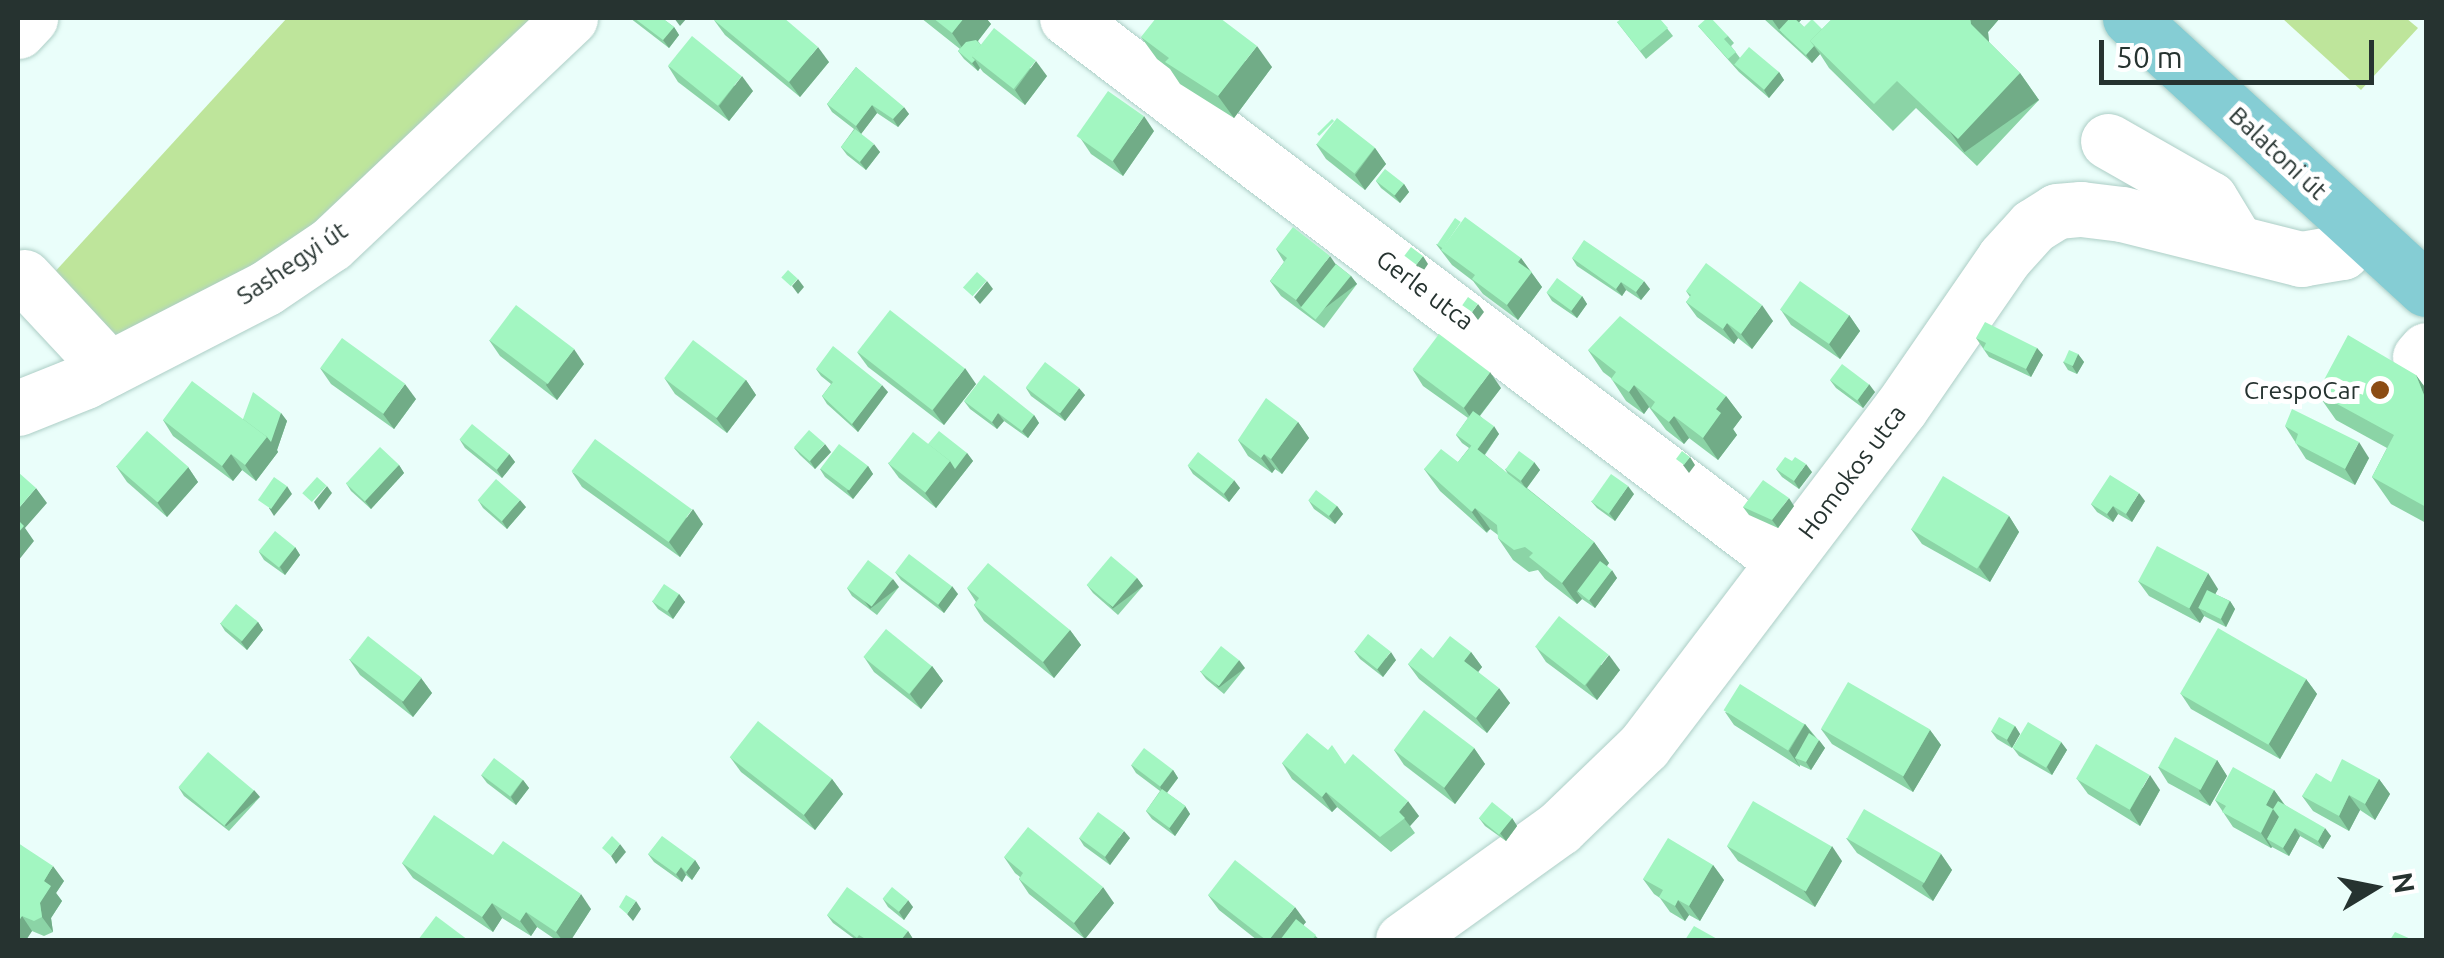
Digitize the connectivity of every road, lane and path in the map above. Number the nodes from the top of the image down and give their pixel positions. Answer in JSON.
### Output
{"nodes":[{"id":1,"x":30,"y":18,"type":"edge"},
{"id":2,"x":570,"y":18,"type":"edge"},
{"id":3,"x":1067,"y":18,"type":"edge"},
{"id":4,"x":2130,"y":18,"type":"edge"},
{"id":5,"x":18,"y":31,"type":"edge"},
{"id":6,"x":2108,"y":140,"type":"dead end"},
{"id":7,"x":2360,"y":229,"type":"junction"},
{"id":8,"x":2236,"y":242,"type":"junction"},
{"id":9,"x":24,"y":277,"type":"dead end"},
{"id":10,"x":2426,"y":289,"type":"edge"},
{"id":11,"x":109,"y":368,"type":"junction"},
{"id":12,"x":18,"y":408,"type":"edge"},
{"id":13,"x":1782,"y":562,"type":"junction"},
{"id":14,"x":1403,"y":940,"type":"edge"}],
"edges":[{"from":1,"to":5,"type":"street"},
{"from":2,"to":11,"type":"street","name":"Sashegyi út"},
{"from":3,"to":13,"type":"street","name":"Gerle utca"},
{"from":4,"to":7,"type":"main road","name":"Balatoni út"},
{"from":6,"to":8,"type":"street"},
{"from":7,"to":8,"type":"street","name":"Homokos utca"},
{"from":7,"to":10,"type":"main road","name":"Balatoni út"},
{"from":8,"to":13,"type":"street","name":"Homokos utca"},
{"from":9,"to":11,"type":"street"},
{"from":11,"to":12,"type":"street","name":"Sashegyi út"},
{"from":13,"to":14,"type":"street","name":"Homokos utca"}]}
